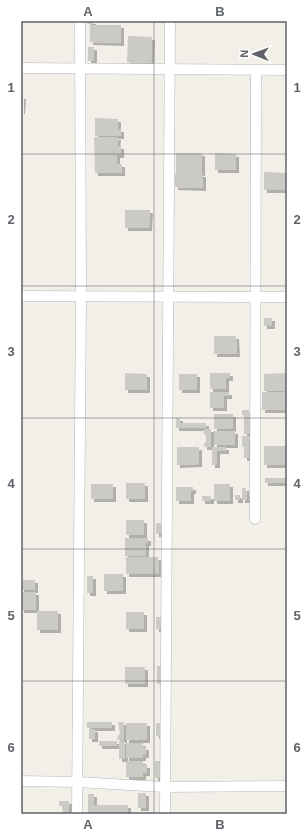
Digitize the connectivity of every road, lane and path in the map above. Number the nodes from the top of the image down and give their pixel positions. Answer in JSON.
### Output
{"nodes":[{"id":1,"x":80,"y":21,"type":"edge"},
{"id":2,"x":170,"y":21,"type":"edge"},
{"id":3,"x":21,"y":68,"type":"edge"},
{"id":4,"x":81,"y":68,"type":"junction"},
{"id":5,"x":170,"y":69,"type":"junction"},
{"id":6,"x":256,"y":70,"type":"junction"},
{"id":7,"x":287,"y":70,"type":"edge"},
{"id":8,"x":21,"y":296,"type":"edge"},
{"id":9,"x":81,"y":296,"type":"junction"},
{"id":10,"x":169,"y":296,"type":"junction"},
{"id":11,"x":255,"y":297,"type":"junction"},
{"id":12,"x":287,"y":297,"type":"edge"},
{"id":13,"x":255,"y":519,"type":"dead end"},
{"id":14,"x":21,"y":782,"type":"edge"},
{"id":15,"x":77,"y":782,"type":"junction"},
{"id":16,"x":287,"y":786,"type":"edge"},
{"id":17,"x":164,"y":787,"type":"junction"},
{"id":18,"x":77,"y":814,"type":"edge"},
{"id":19,"x":165,"y":814,"type":"edge"}],
"edges":[{"from":1,"to":4,"type":"street"},
{"from":2,"to":5,"type":"street"},
{"from":3,"to":4,"type":"street"},
{"from":4,"to":5,"type":"street"},
{"from":4,"to":9,"type":"street"},
{"from":5,"to":6,"type":"street"},
{"from":5,"to":10,"type":"street"},
{"from":6,"to":7,"type":"street"},
{"from":6,"to":11,"type":"street"},
{"from":8,"to":9,"type":"street"},
{"from":9,"to":10,"type":"street"},
{"from":9,"to":15,"type":"street"},
{"from":10,"to":11,"type":"street"},
{"from":10,"to":17,"type":"street"},
{"from":11,"to":12,"type":"street"},
{"from":11,"to":13,"type":"street"},
{"from":14,"to":15,"type":"street"},
{"from":15,"to":17,"type":"street"},
{"from":15,"to":18,"type":"street"},
{"from":16,"to":17,"type":"street"},
{"from":17,"to":19,"type":"street"}]}
